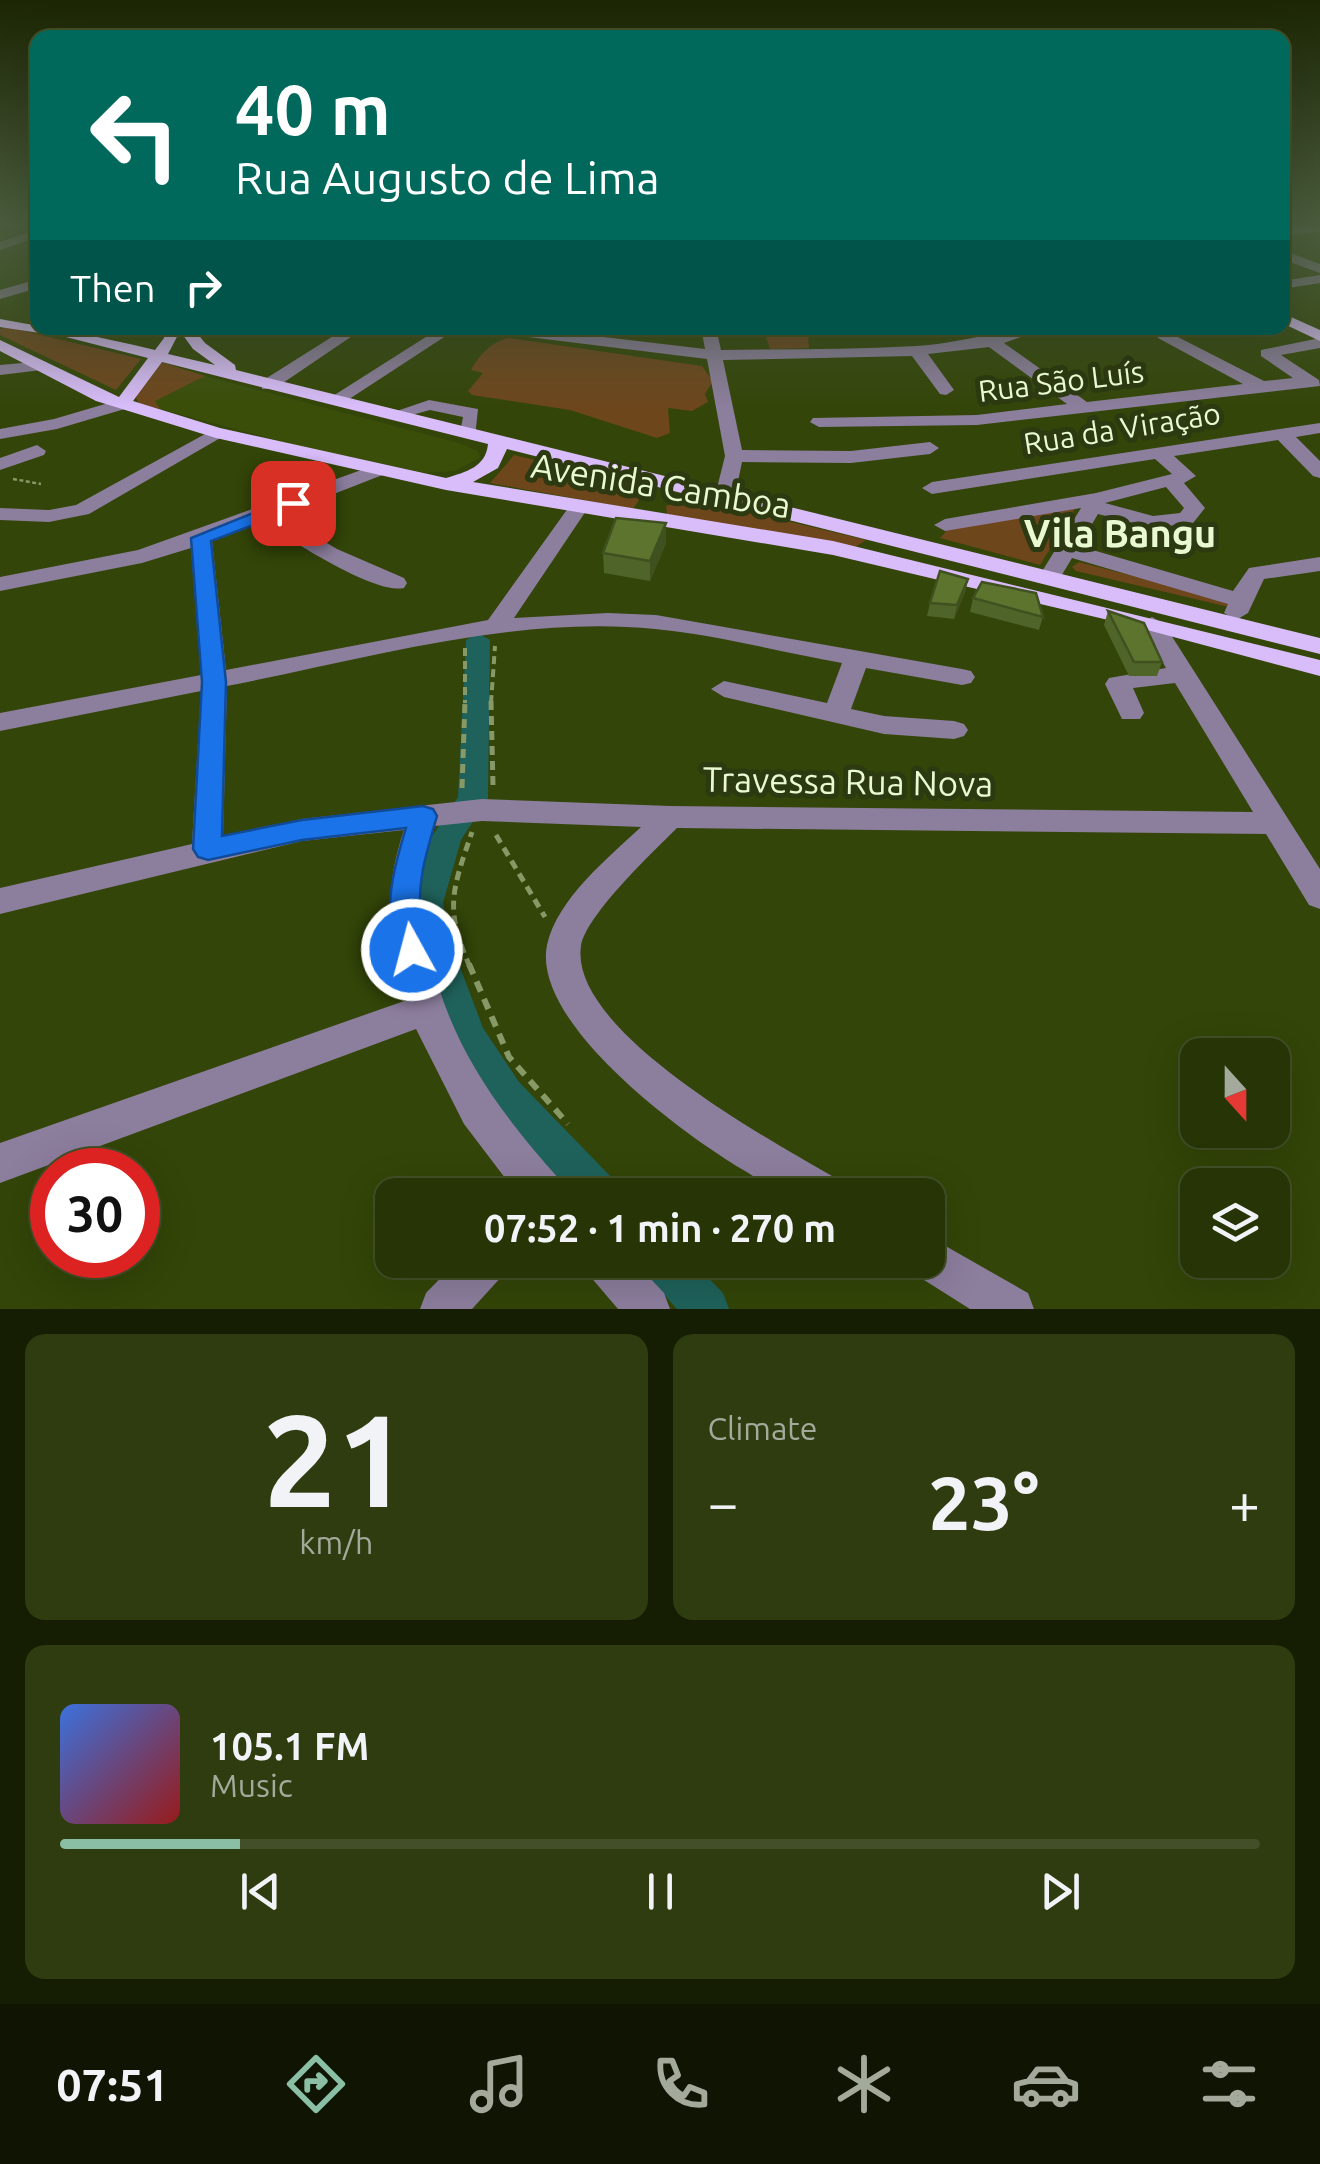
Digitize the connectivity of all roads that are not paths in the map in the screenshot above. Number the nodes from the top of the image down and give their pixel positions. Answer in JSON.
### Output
{"nodes":[{"id":1,"x":27,"y":286,"type":"edge"},
{"id":2,"x":0,"y":294,"type":"edge"},
{"id":3,"x":0,"y":319,"type":"edge"},
{"id":4,"x":1290,"y":322,"type":"edge"},
{"id":5,"x":30,"y":324,"type":"edge"},
{"id":6,"x":30,"y":326,"type":"edge"},
{"id":7,"x":72,"y":335,"type":"edge"},
{"id":8,"x":72,"y":335,"type":"edge"},
{"id":9,"x":172,"y":335,"type":"edge"},
{"id":10,"x":193,"y":335,"type":"edge"},
{"id":11,"x":345,"y":335,"type":"edge"},
{"id":12,"x":439,"y":335,"type":"edge"},
{"id":13,"x":550,"y":335,"type":"edge"},
{"id":14,"x":710,"y":335,"type":"edge"},
{"id":15,"x":1016,"y":335,"type":"edge"},
{"id":16,"x":1165,"y":335,"type":"edge"},
{"id":17,"x":76,"y":336,"type":"junction"},
{"id":18,"x":1320,"y":339,"type":"edge"},
{"id":19,"x":992,"y":342,"type":"junction"},
{"id":20,"x":0,"y":345,"type":"edge"},
{"id":21,"x":1235,"y":348,"type":"dead end"},
{"id":22,"x":917,"y":351,"type":"junction"},
{"id":23,"x":158,"y":355,"type":"junction"},
{"id":24,"x":1202,"y":355,"type":"junction"},
{"id":25,"x":715,"y":356,"type":"junction"},
{"id":26,"x":44,"y":366,"type":"junction"},
{"id":27,"x":0,"y":370,"type":"edge"},
{"id":28,"x":249,"y":380,"type":"junction"},
{"id":29,"x":268,"y":385,"type":"junction"},
{"id":30,"x":1314,"y":385,"type":"edge"},
{"id":31,"x":1260,"y":386,"type":"junction"},
{"id":32,"x":946,"y":390,"type":"dead end"},
{"id":33,"x":334,"y":401,"type":"junction"},
{"id":34,"x":122,"y":404,"type":"junction"},
{"id":35,"x":1081,"y":406,"type":"junction"},
{"id":36,"x":394,"y":415,"type":"joint"},
{"id":37,"x":819,"y":422,"type":"dead end"},
{"id":38,"x":909,"y":423,"type":"junction"},
{"id":39,"x":1320,"y":428,"type":"edge"},
{"id":40,"x":216,"y":433,"type":"junction"},
{"id":41,"x":469,"y":433,"type":"joint"},
{"id":42,"x":0,"y":434,"type":"edge"},
{"id":43,"x":1283,"y":434,"type":"junction"},
{"id":44,"x":497,"y":440,"type":"junction"},
{"id":45,"x":930,"y":448,"type":"junction"},
{"id":46,"x":38,"y":451,"type":"dead end"},
{"id":47,"x":1158,"y":453,"type":"junction"},
{"id":48,"x":734,"y":456,"type":"junction"},
{"id":49,"x":378,"y":470,"type":"junction"},
{"id":50,"x":3,"y":471,"type":"edge"},
{"id":51,"x":1320,"y":472,"type":"edge"},
{"id":52,"x":1171,"y":480,"type":"junction"},
{"id":53,"x":964,"y":483,"type":"junction"},
{"id":54,"x":446,"y":484,"type":"junction"},
{"id":55,"x":690,"y":487,"type":"junction"},
{"id":56,"x":932,"y":488,"type":"dead end"},
{"id":57,"x":725,"y":496,"type":"junction"},
{"id":58,"x":1094,"y":502,"type":"junction"},
{"id":59,"x":578,"y":508,"type":"junction"},
{"id":60,"x":0,"y":514,"type":"edge"},
{"id":61,"x":265,"y":514,"type":"junction"},
{"id":62,"x":657,"y":519,"type":"junction"},
{"id":63,"x":945,"y":525,"type":"dead end"},
{"id":64,"x":201,"y":538,"type":"junction"},
{"id":65,"x":1066,"y":549,"type":"junction"},
{"id":66,"x":1320,"y":564,"type":"edge"},
{"id":67,"x":1049,"y":578,"type":"junction"},
{"id":68,"x":396,"y":582,"type":"dead end"},
{"id":69,"x":0,"y":584,"type":"edge"},
{"id":70,"x":1240,"y":602,"type":"junction"},
{"id":71,"x":1152,"y":624,"type":"junction"},
{"id":72,"x":1231,"y":624,"type":"junction"},
{"id":73,"x":496,"y":626,"type":"junction"},
{"id":74,"x":1320,"y":646,"type":"edge"},
{"id":75,"x":857,"y":656,"type":"junction"},
{"id":76,"x":1320,"y":668,"type":"edge"},
{"id":77,"x":1183,"y":674,"type":"junction"},
{"id":78,"x":962,"y":677,"type":"dead end"},
{"id":79,"x":214,"y":682,"type":"junction"},
{"id":80,"x":724,"y":690,"type":"dead end"},
{"id":81,"x":837,"y":712,"type":"junction"},
{"id":82,"x":1131,"y":712,"type":"dead end"},
{"id":83,"x":0,"y":722,"type":"edge"},
{"id":84,"x":954,"y":730,"type":"dead end"},
{"id":85,"x":463,"y":812,"type":"junction"},
{"id":86,"x":670,"y":817,"type":"junction"},
{"id":87,"x":1274,"y":822,"type":"junction"},
{"id":88,"x":208,"y":849,"type":"junction"},
{"id":89,"x":1320,"y":896,"type":"edge"},
{"id":90,"x":0,"y":901,"type":"edge"},
{"id":91,"x":427,"y":1010,"type":"junction"},
{"id":92,"x":0,"y":1163,"type":"edge"},
{"id":93,"x":531,"y":1178,"type":"edge"},
{"id":94,"x":796,"y":1178,"type":"edge"},
{"id":95,"x":945,"y":1268,"type":"edge"},
{"id":96,"x":471,"y":1278,"type":"edge"},
{"id":97,"x":620,"y":1278,"type":"edge"},
{"id":98,"x":442,"y":1309,"type":"edge"},
{"id":99,"x":648,"y":1309,"type":"edge"},
{"id":100,"x":1012,"y":1309,"type":"edge"}],
"edges":[{"from":1,"to":2,"type":"street"},
{"from":3,"to":5,"type":"main road"},
{"from":3,"to":6,"type":"main road"},
{"from":4,"to":18,"type":"main road"},
{"from":7,"to":17,"type":"main road"},
{"from":8,"to":17,"type":"main road"},
{"from":9,"to":23,"type":"main road"},
{"from":10,"to":28,"type":"main road"},
{"from":11,"to":29,"type":"street"},
{"from":12,"to":33,"type":"street"},
{"from":13,"to":25,"type":"street"},
{"from":14,"to":25,"type":"street"},
{"from":15,"to":19,"type":"street"},
{"from":16,"to":24,"type":"street"},
{"from":17,"to":23,"type":"main road"},
{"from":18,"to":30,"type":"street"},
{"from":19,"to":22,"type":"street"},
{"from":19,"to":35,"type":"street"},
{"from":20,"to":26,"type":"main road","name":"Avenida Camboa"},
{"from":21,"to":24,"type":"street"},
{"from":22,"to":25,"type":"street"},
{"from":22,"to":32,"type":"street"},
{"from":23,"to":28,"type":"main road"},
{"from":23,"to":34,"type":"main road"},
{"from":24,"to":31,"type":"street"},
{"from":25,"to":48,"type":"street"},
{"from":26,"to":27,"type":"street"},
{"from":26,"to":34,"type":"main road","name":"Avenida Camboa"},
{"from":28,"to":29,"type":"main road"},
{"from":29,"to":33,"type":"main road"},
{"from":30,"to":31,"type":"street","name":"Rua São Luís"},
{"from":31,"to":35,"type":"street","name":"Rua São Luís"},
{"from":33,"to":36,"type":"main road"},
{"from":34,"to":40,"type":"main road","name":"Avenida Camboa"},
{"from":34,"to":42,"type":"street"},
{"from":35,"to":38,"type":"street","name":"Rua São Luís"},
{"from":36,"to":41,"type":"street"},
{"from":37,"to":38,"type":"street","name":"Rua São Luís"},
{"from":38,"to":45,"type":"street"},
{"from":39,"to":43,"type":"street","name":"Rua da Viração"},
{"from":40,"to":49,"type":"main road","name":"Avenida Camboa"},
{"from":40,"to":60,"type":"street"},
{"from":41,"to":44,"type":"main road","name":"Avenida Camboa"},
{"from":43,"to":47,"type":"street","name":"Rua da Viração"},
{"from":43,"to":51,"type":"street"},
{"from":44,"to":54,"type":"main road"},
{"from":44,"to":55,"type":"main road","name":"Avenida Camboa"},
{"from":45,"to":48,"type":"street"},
{"from":45,"to":53,"type":"street"},
{"from":46,"to":50,"type":"street"},
{"from":47,"to":52,"type":"street"},
{"from":47,"to":53,"type":"street","name":"Rua da Viração"},
{"from":48,"to":57,"type":"street"},
{"from":49,"to":54,"type":"main road","name":"Avenida Camboa"},
{"from":49,"to":61,"type":"street"},
{"from":52,"to":58,"type":"street"},
{"from":52,"to":58,"type":"street"},
{"from":53,"to":56,"type":"street","name":"Rua da Viração"},
{"from":54,"to":59,"type":"main road","name":"Avenida Camboa"},
{"from":55,"to":57,"type":"main road","name":"Avenida Camboa"},
{"from":55,"to":62,"type":"main road"},
{"from":57,"to":67,"type":"main road","name":"Avenida Camboa"},
{"from":58,"to":63,"type":"street"},
{"from":58,"to":65,"type":"street"},
{"from":59,"to":62,"type":"main road","name":"Avenida Camboa"},
{"from":59,"to":73,"type":"street"},
{"from":61,"to":64,"type":"street"},
{"from":61,"to":68,"type":"street"},
{"from":62,"to":71,"type":"main road","name":"Avenida Camboa"},
{"from":64,"to":69,"type":"street"},
{"from":64,"to":79,"type":"street"},
{"from":65,"to":67,"type":"street"},
{"from":65,"to":70,"type":"street"},
{"from":66,"to":70,"type":"street"},
{"from":67,"to":72,"type":"main road","name":"Avenida Camboa"},
{"from":70,"to":72,"type":"street"},
{"from":71,"to":76,"type":"main road","name":"Avenida Camboa"},
{"from":71,"to":77,"type":"street"},
{"from":72,"to":74,"type":"main road","name":"Avenida Camboa"},
{"from":73,"to":75,"type":"street"},
{"from":73,"to":79,"type":"street"},
{"from":75,"to":78,"type":"street"},
{"from":75,"to":81,"type":"street"},
{"from":77,"to":82,"type":"street"},
{"from":77,"to":87,"type":"street"},
{"from":79,"to":83,"type":"street"},
{"from":79,"to":88,"type":"street"},
{"from":80,"to":81,"type":"street"},
{"from":81,"to":84,"type":"street"},
{"from":85,"to":86,"type":"street","name":"Travessa Rua Nova"},
{"from":85,"to":88,"type":"street","name":"Travessa Rua Nova"},
{"from":85,"to":91,"type":"street"},
{"from":86,"to":87,"type":"street","name":"Travessa Rua Nova"},
{"from":86,"to":94,"type":"street"},
{"from":87,"to":89,"type":"street"},
{"from":88,"to":90,"type":"street","name":"Travessa Rua Nova"},
{"from":91,"to":92,"type":"street"},
{"from":91,"to":93,"type":"street"},
{"from":95,"to":100,"type":"street"},
{"from":96,"to":98,"type":"street"},
{"from":97,"to":99,"type":"street"}]}
